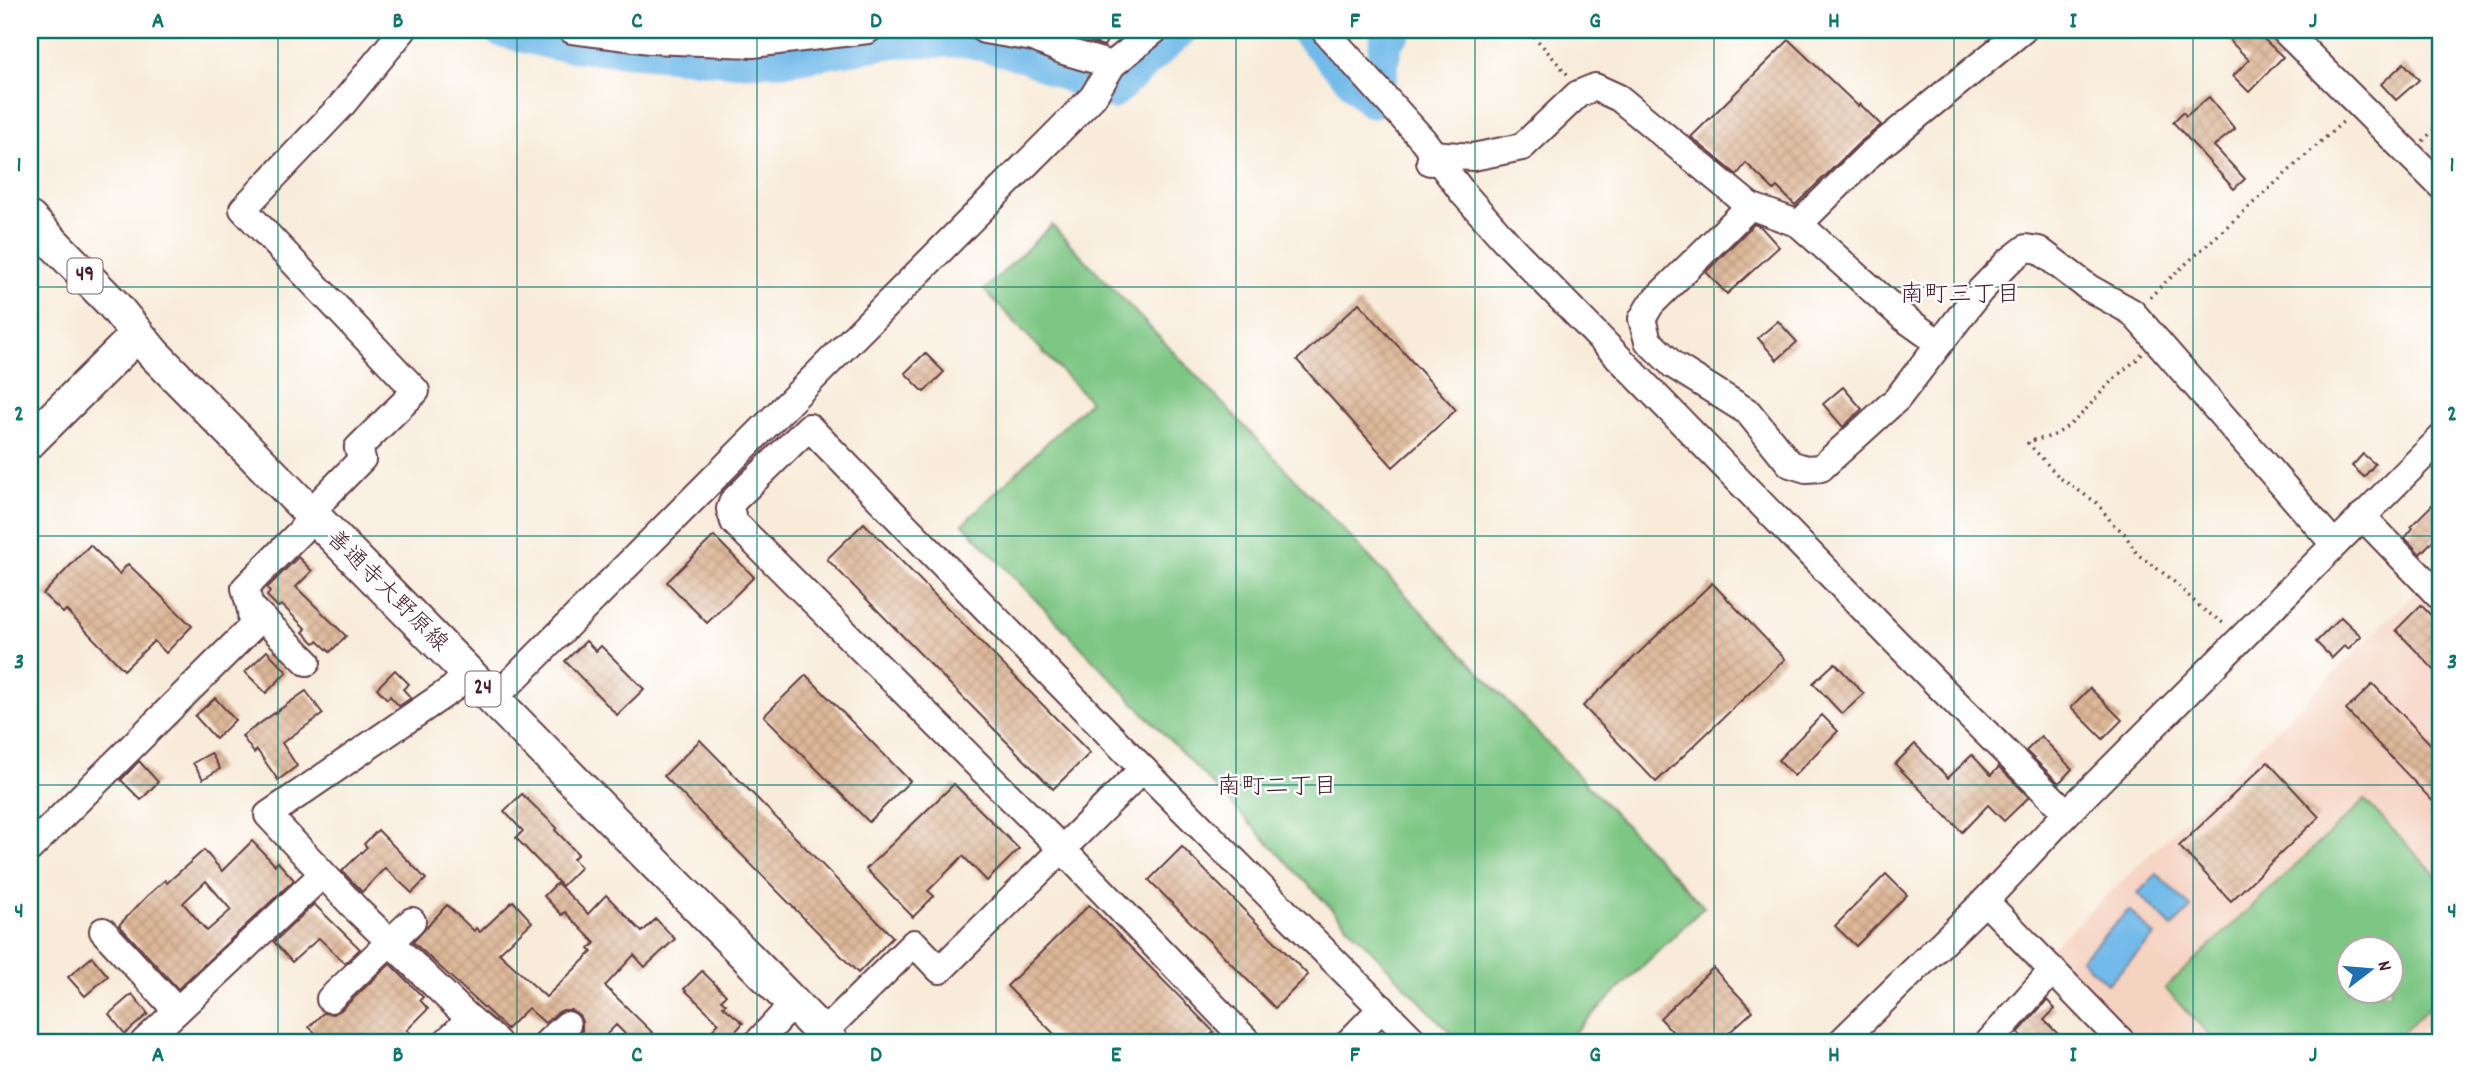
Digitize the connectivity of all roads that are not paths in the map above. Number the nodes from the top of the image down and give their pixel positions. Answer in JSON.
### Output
{"nodes":[{"id":1,"x":403,"y":30,"type":"edge"},
{"id":2,"x":572,"y":30,"type":"edge"},
{"id":3,"x":868,"y":30,"type":"edge"},
{"id":4,"x":984,"y":30,"type":"edge"},
{"id":5,"x":1155,"y":30,"type":"edge"},
{"id":6,"x":1324,"y":30,"type":"edge"},
{"id":7,"x":2023,"y":30,"type":"edge"},
{"id":8,"x":2284,"y":30,"type":"edge"},
{"id":9,"x":1104,"y":79,"type":"junction"},
{"id":10,"x":1429,"y":162,"type":"junction"},
{"id":11,"x":2441,"y":186,"type":"edge"},
{"id":12,"x":1750,"y":206,"type":"junction"},
{"id":13,"x":30,"y":219,"type":"edge"},
{"id":14,"x":1799,"y":224,"type":"junction"},
{"id":15,"x":136,"y":336,"type":"junction"},
{"id":16,"x":1939,"y":343,"type":"junction"},
{"id":17,"x":30,"y":441,"type":"edge"},
{"id":18,"x":2439,"y":444,"type":"edge"},
{"id":19,"x":311,"y":516,"type":"junction"},
{"id":20,"x":2362,"y":516,"type":"junction"},
{"id":21,"x":2334,"y":544,"type":"junction"},
{"id":22,"x":2441,"y":598,"type":"edge"},
{"id":23,"x":250,"y":606,"type":"junction"},
{"id":24,"x":307,"y":662,"type":"dead end"},
{"id":25,"x":467,"y":674,"type":"junction"},
{"id":26,"x":491,"y":697,"type":"junction"},
{"id":27,"x":1143,"y":769,"type":"junction"},
{"id":28,"x":2067,"y":813,"type":"junction"},
{"id":29,"x":30,"y":848,"type":"edge"},
{"id":30,"x":1063,"y":850,"type":"junction"},
{"id":31,"x":323,"y":874,"type":"junction"},
{"id":32,"x":1985,"y":901,"type":"junction"},
{"id":33,"x":412,"y":921,"type":"dead end"},
{"id":34,"x":103,"y":930,"type":"dead end"},
{"id":35,"x":390,"y":942,"type":"junction"},
{"id":36,"x":2053,"y":970,"type":"junction"},
{"id":37,"x":330,"y":999,"type":"dead end"},
{"id":38,"x":792,"y":1005,"type":"junction"},
{"id":39,"x":1382,"y":1008,"type":"junction"},
{"id":40,"x":177,"y":1011,"type":"junction"},
{"id":41,"x":470,"y":1019,"type":"junction"},
{"id":42,"x":826,"y":1038,"type":"edge"},
{"id":43,"x":144,"y":1042,"type":"edge"},
{"id":44,"x":446,"y":1042,"type":"edge"},
{"id":45,"x":497,"y":1042,"type":"edge"},
{"id":46,"x":758,"y":1042,"type":"edge"},
{"id":47,"x":1248,"y":1042,"type":"edge"},
{"id":48,"x":1349,"y":1042,"type":"edge"},
{"id":49,"x":1415,"y":1042,"type":"edge"},
{"id":50,"x":1841,"y":1042,"type":"edge"},
{"id":51,"x":1989,"y":1042,"type":"edge"},
{"id":52,"x":2122,"y":1042,"type":"edge"}],
"edges":[{"from":1,"to":19,"type":"street"},
{"from":2,"to":3,"type":"street"},
{"from":4,"to":9,"type":"street"},
{"from":5,"to":9,"type":"street"},
{"from":6,"to":10,"type":"street"},
{"from":7,"to":14,"type":"street"},
{"from":8,"to":11,"type":"street"},
{"from":9,"to":26,"type":"street"},
{"from":10,"to":12,"type":"street"},
{"from":10,"to":28,"type":"street"},
{"from":12,"to":14,"type":"street"},
{"from":12,"to":16,"type":"street"},
{"from":13,"to":15,"type":"main road","number":"49"},
{"from":14,"to":16,"type":"street"},
{"from":15,"to":17,"type":"main road"},
{"from":15,"to":19,"type":"main road","name":"善通寺大野原線","number":"24"},
{"from":16,"to":21,"type":"street"},
{"from":18,"to":20,"type":"street"},
{"from":19,"to":23,"type":"street"},
{"from":19,"to":25,"type":"main road","name":"善通寺大野原線","number":"24"},
{"from":20,"to":21,"type":"street"},
{"from":20,"to":22,"type":"street"},
{"from":21,"to":28,"type":"street"},
{"from":23,"to":24,"type":"street"},
{"from":23,"to":29,"type":"street"},
{"from":25,"to":26,"type":"main road","name":"善通寺大野原線","number":"24"},
{"from":25,"to":31,"type":"street"},
{"from":26,"to":38,"type":"main road","name":"善通寺大野原線","number":"24"},
{"from":27,"to":30,"type":"street"},
{"from":27,"to":30,"type":"street"},
{"from":27,"to":39,"type":"street"},
{"from":28,"to":32,"type":"street"},
{"from":30,"to":42,"type":"street"},
{"from":30,"to":47,"type":"street"},
{"from":31,"to":35,"type":"street"},
{"from":31,"to":40,"type":"street"},
{"from":32,"to":36,"type":"street"},
{"from":32,"to":50,"type":"street"},
{"from":33,"to":35,"type":"street"},
{"from":34,"to":40,"type":"street"},
{"from":35,"to":37,"type":"street"},
{"from":35,"to":41,"type":"street"},
{"from":36,"to":51,"type":"street"},
{"from":36,"to":52,"type":"street"},
{"from":38,"to":42,"type":"main road","name":"善通寺大野原線","number":"24"},
{"from":38,"to":46,"type":"street"},
{"from":39,"to":48,"type":"street"},
{"from":39,"to":49,"type":"street"},
{"from":40,"to":43,"type":"street"},
{"from":41,"to":44,"type":"street"},
{"from":41,"to":45,"type":"street"}]}
